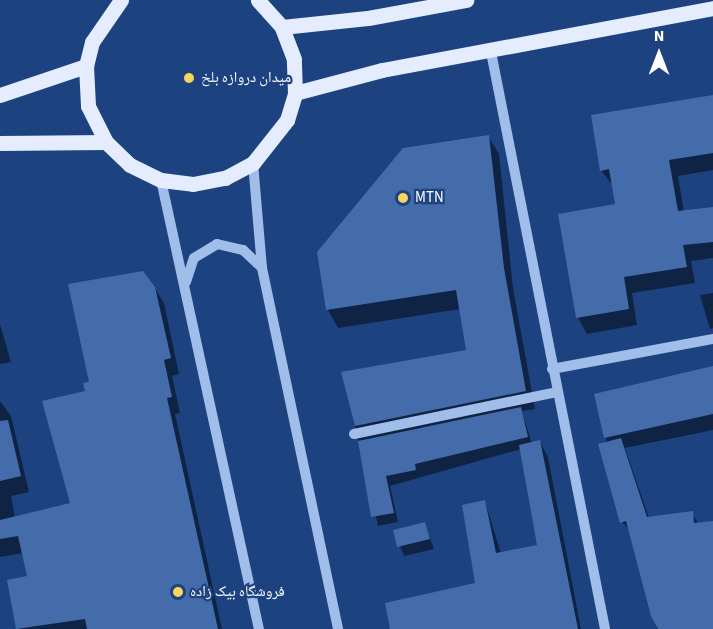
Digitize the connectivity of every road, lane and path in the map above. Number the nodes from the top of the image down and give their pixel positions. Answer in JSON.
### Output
{"nodes":[{"id":1,"x":121,"y":0,"type":"edge"},
{"id":2,"x":258,"y":0,"type":"edge"},
{"id":3,"x":466,"y":0,"type":"edge"},
{"id":4,"x":713,"y":8,"type":"edge"},
{"id":5,"x":282,"y":27,"type":"junction"},
{"id":6,"x":491,"y":52,"type":"junction"},
{"id":7,"x":86,"y":66,"type":"junction"},
{"id":8,"x":295,"y":93,"type":"junction"},
{"id":9,"x":0,"y":95,"type":"edge"},
{"id":10,"x":106,"y":142,"type":"junction"},
{"id":11,"x":0,"y":143,"type":"edge"},
{"id":12,"x":253,"y":163,"type":"junction"},
{"id":13,"x":161,"y":180,"type":"junction"},
{"id":14,"x":262,"y":268,"type":"junction"},
{"id":15,"x":185,"y":283,"type":"junction"},
{"id":16,"x":713,"y":339,"type":"edge"},
{"id":17,"x":552,"y":369,"type":"junction"},
{"id":18,"x":557,"y":393,"type":"junction"},
{"id":19,"x":354,"y":434,"type":"dead end"},
{"id":20,"x":259,"y":629,"type":"edge"},
{"id":21,"x":338,"y":629,"type":"edge"},
{"id":22,"x":605,"y":629,"type":"edge"}],
"edges":[{"from":1,"to":7,"type":"main road"},
{"from":2,"to":5,"type":"main road"},
{"from":3,"to":5,"type":"main road"},
{"from":4,"to":6,"type":"main road"},
{"from":5,"to":8,"type":"main road"},
{"from":6,"to":8,"type":"main road"},
{"from":6,"to":17,"type":"street"},
{"from":7,"to":9,"type":"main road"},
{"from":7,"to":10,"type":"main road"},
{"from":8,"to":12,"type":"main road"},
{"from":10,"to":11,"type":"main road"},
{"from":10,"to":13,"type":"main road"},
{"from":12,"to":13,"type":"main road"},
{"from":12,"to":14,"type":"street"},
{"from":13,"to":15,"type":"street"},
{"from":14,"to":15,"type":"street"},
{"from":14,"to":21,"type":"street"},
{"from":15,"to":20,"type":"street"},
{"from":16,"to":17,"type":"street"},
{"from":17,"to":18,"type":"street"},
{"from":18,"to":19,"type":"street"},
{"from":18,"to":22,"type":"street"}]}
